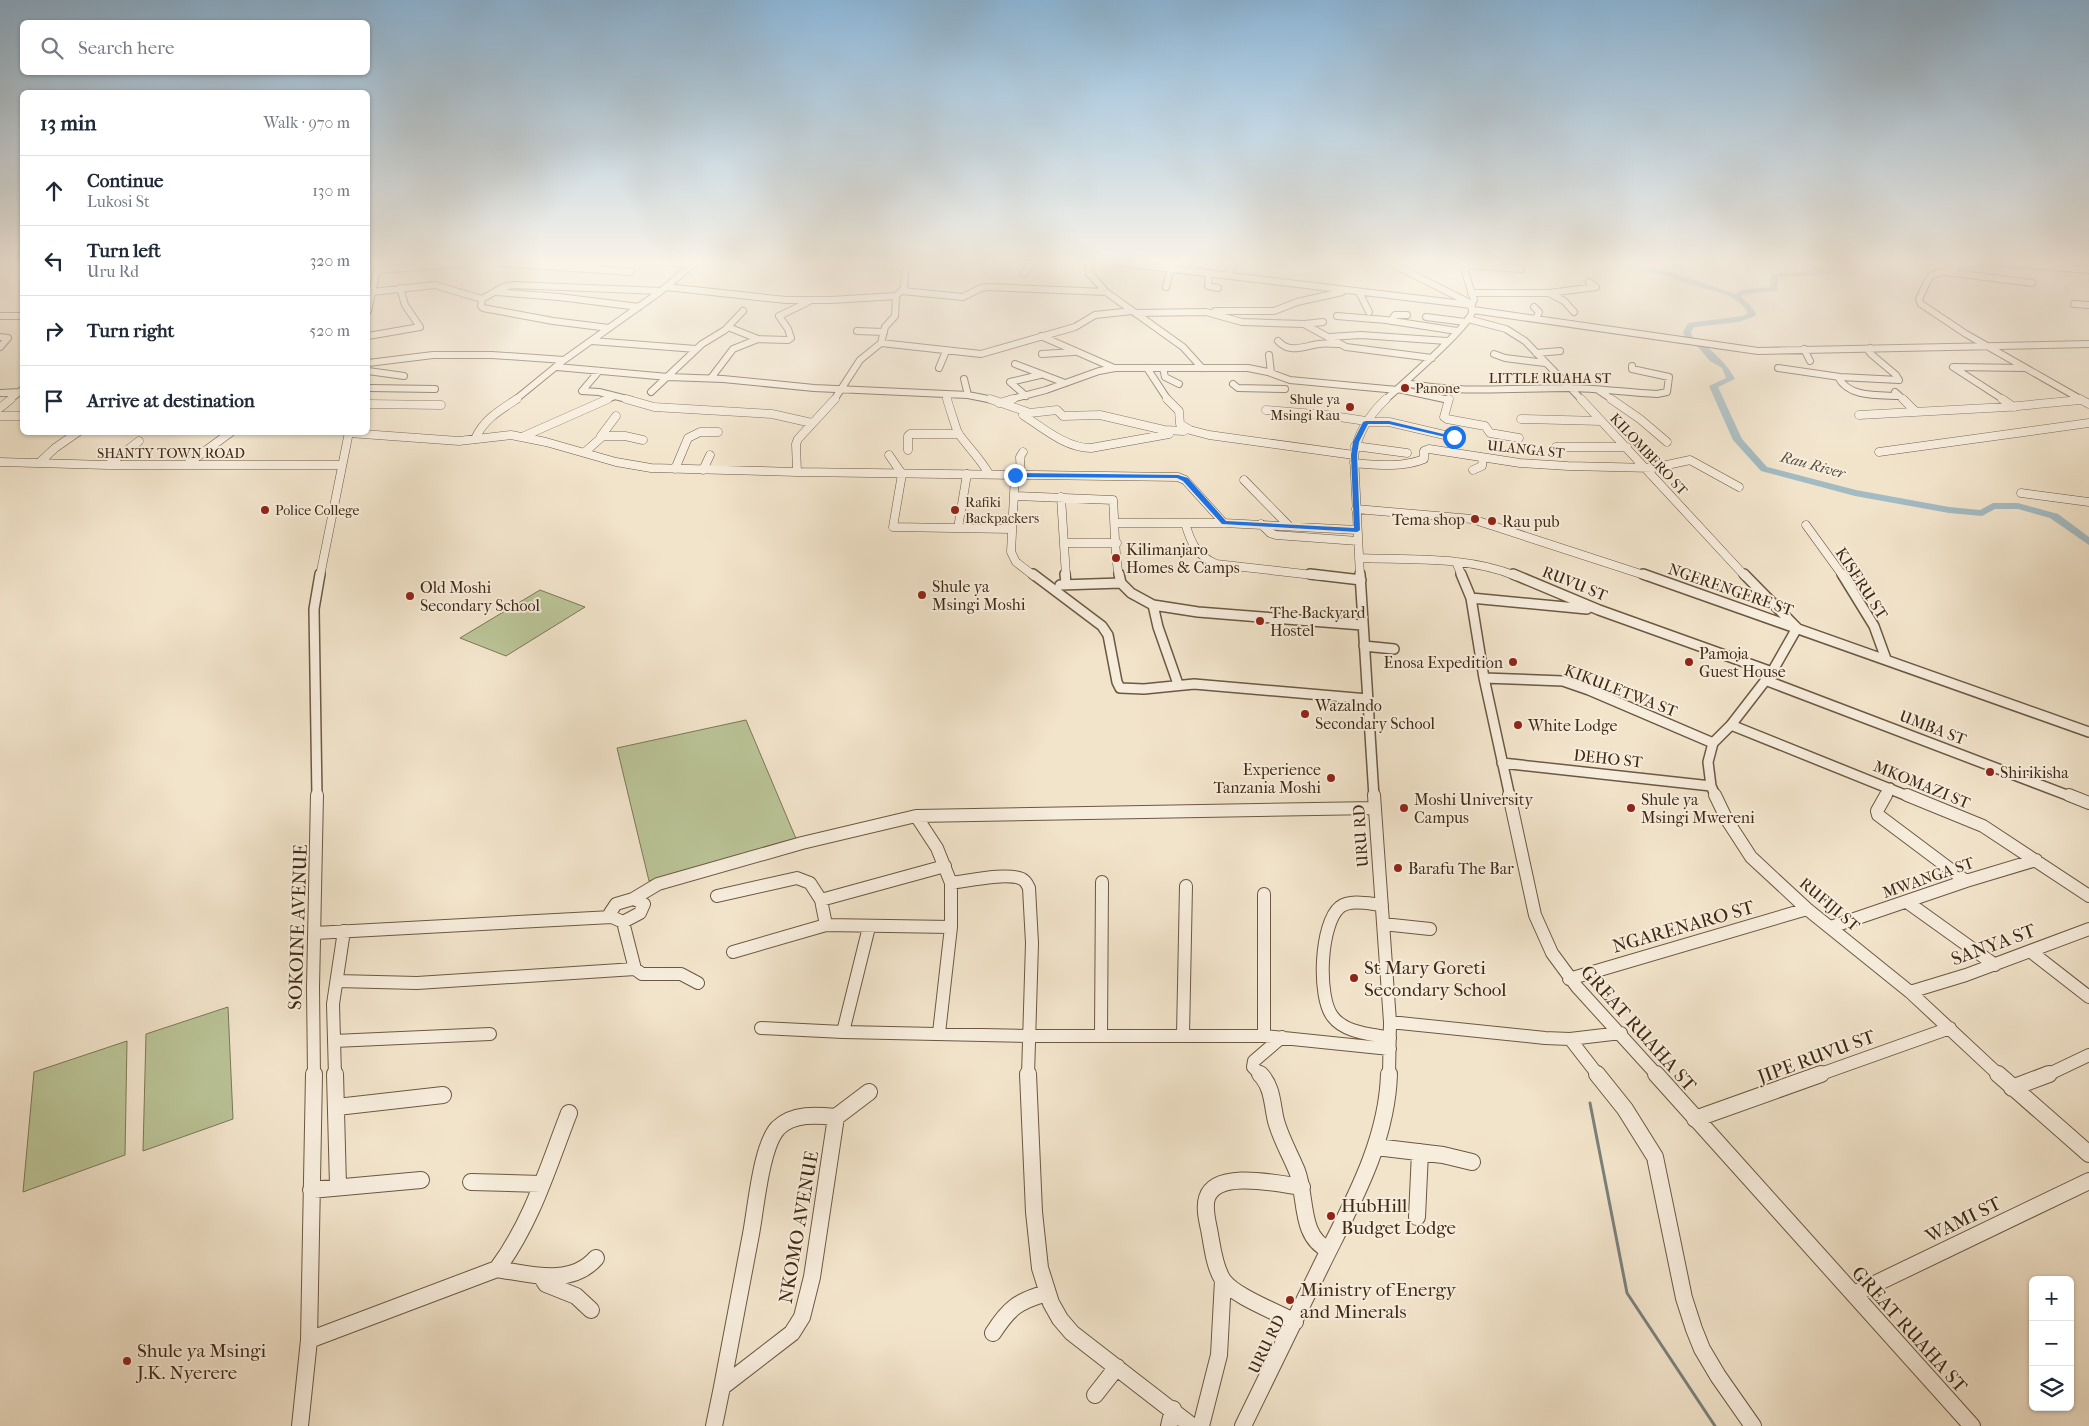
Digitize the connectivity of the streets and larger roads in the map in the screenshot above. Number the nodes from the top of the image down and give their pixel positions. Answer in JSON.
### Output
{"nodes":[{"id":1,"x":728,"y":327,"type":"edge"},
{"id":2,"x":417,"y":328,"type":"edge"},
{"id":3,"x":605,"y":328,"type":"edge"},
{"id":4,"x":609,"y":328,"type":"joint"},
{"id":5,"x":729,"y":328,"type":"edge"},
{"id":6,"x":787,"y":328,"type":"edge"},
{"id":7,"x":885,"y":328,"type":"edge"},
{"id":8,"x":1073,"y":328,"type":"edge"},
{"id":9,"x":1155,"y":328,"type":"edge"},
{"id":10,"x":1311,"y":328,"type":"edge"},
{"id":11,"x":1401,"y":328,"type":"edge"},
{"id":12,"x":1431,"y":328,"type":"edge"},
{"id":13,"x":1460,"y":328,"type":"edge"},
{"id":14,"x":1504,"y":328,"type":"edge"},
{"id":15,"x":1595,"y":328,"type":"edge"},
{"id":16,"x":1957,"y":328,"type":"edge"},
{"id":17,"x":856,"y":331,"type":"dead end"},
{"id":18,"x":884,"y":332,"type":"junction"},
{"id":19,"x":1457,"y":332,"type":"junction"},
{"id":20,"x":370,"y":336,"type":"edge"},
{"id":21,"x":1041,"y":336,"type":"junction"},
{"id":22,"x":0,"y":337,"type":"edge"},
{"id":23,"x":1329,"y":337,"type":"junction"},
{"id":24,"x":1405,"y":337,"type":"junction"},
{"id":25,"x":758,"y":339,"type":"junction"},
{"id":26,"x":592,"y":341,"type":"junction"},
{"id":27,"x":1278,"y":341,"type":"dead end"},
{"id":28,"x":1447,"y":341,"type":"junction"},
{"id":29,"x":881,"y":344,"type":"junction"},
{"id":30,"x":1339,"y":344,"type":"junction"},
{"id":31,"x":2089,"y":344,"type":"edge"},
{"id":32,"x":1986,"y":345,"type":"junction"},
{"id":33,"x":0,"y":347,"type":"edge"},
{"id":34,"x":1870,"y":348,"type":"junction"},
{"id":35,"x":696,"y":349,"type":"junction"},
{"id":36,"x":1804,"y":349,"type":"junction"},
{"id":37,"x":946,"y":351,"type":"junction"},
{"id":38,"x":1560,"y":351,"type":"dead end"},
{"id":39,"x":1078,"y":352,"type":"junction"},
{"id":40,"x":1536,"y":353,"type":"junction"},
{"id":41,"x":1042,"y":354,"type":"dead end"},
{"id":42,"x":1494,"y":354,"type":"dead end"},
{"id":43,"x":1269,"y":355,"type":"dead end"},
{"id":44,"x":1432,"y":358,"type":"junction"},
{"id":45,"x":564,"y":360,"type":"junction"},
{"id":46,"x":1810,"y":361,"type":"dead end"},
{"id":47,"x":370,"y":363,"type":"edge"},
{"id":48,"x":1545,"y":363,"type":"junction"},
{"id":49,"x":1015,"y":364,"type":"dead end"},
{"id":50,"x":1632,"y":366,"type":"dead end"},
{"id":51,"x":557,"y":367,"type":"junction"},
{"id":52,"x":938,"y":368,"type":"dead end"},
{"id":53,"x":1115,"y":368,"type":"junction"},
{"id":54,"x":1147,"y":368,"type":"junction"},
{"id":55,"x":1163,"y":368,"type":"junction"},
{"id":56,"x":1202,"y":368,"type":"junction"},
{"id":57,"x":1778,"y":368,"type":"dead end"},
{"id":58,"x":2025,"y":368,"type":"junction"},
{"id":59,"x":370,"y":371,"type":"edge"},
{"id":60,"x":600,"y":371,"type":"junction"},
{"id":61,"x":1271,"y":373,"type":"junction"},
{"id":62,"x":1040,"y":375,"type":"junction"},
{"id":63,"x":404,"y":376,"type":"dead end"},
{"id":64,"x":1838,"y":376,"type":"junction"},
{"id":65,"x":668,"y":377,"type":"junction"},
{"id":66,"x":711,"y":378,"type":"junction"},
{"id":67,"x":1284,"y":378,"type":"junction"},
{"id":68,"x":964,"y":379,"type":"dead end"},
{"id":69,"x":1513,"y":381,"type":"dead end"},
{"id":70,"x":1887,"y":381,"type":"junction"},
{"id":71,"x":1065,"y":383,"type":"junction"},
{"id":72,"x":1179,"y":384,"type":"dead end"},
{"id":73,"x":1233,"y":384,"type":"dead end"},
{"id":74,"x":1400,"y":387,"type":"junction"},
{"id":75,"x":370,"y":388,"type":"edge"},
{"id":76,"x":1569,"y":388,"type":"junction"},
{"id":77,"x":435,"y":389,"type":"dead end"},
{"id":78,"x":1284,"y":389,"type":"junction"},
{"id":79,"x":1597,"y":389,"type":"junction"},
{"id":80,"x":840,"y":390,"type":"junction"},
{"id":81,"x":1519,"y":390,"type":"junction"},
{"id":82,"x":651,"y":392,"type":"dead end"},
{"id":83,"x":0,"y":393,"type":"edge"},
{"id":84,"x":20,"y":393,"type":"edge"},
{"id":85,"x":20,"y":394,"type":"edge"},
{"id":86,"x":948,"y":394,"type":"junction"},
{"id":87,"x":968,"y":395,"type":"junction"},
{"id":88,"x":615,"y":396,"type":"junction"},
{"id":89,"x":1026,"y":396,"type":"junction"},
{"id":90,"x":1899,"y":396,"type":"junction"},
{"id":91,"x":1285,"y":400,"type":"dead end"},
{"id":92,"x":2080,"y":400,"type":"junction"},
{"id":93,"x":999,"y":403,"type":"junction"},
{"id":94,"x":370,"y":404,"type":"edge"},
{"id":95,"x":2089,"y":404,"type":"edge"},
{"id":96,"x":441,"y":406,"type":"dead end"},
{"id":97,"x":2014,"y":407,"type":"junction"},
{"id":98,"x":0,"y":408,"type":"edge"},
{"id":99,"x":1266,"y":410,"type":"dead end"},
{"id":100,"x":1916,"y":412,"type":"junction"},
{"id":101,"x":1030,"y":413,"type":"junction"},
{"id":102,"x":1859,"y":415,"type":"dead end"},
{"id":103,"x":0,"y":416,"type":"edge"},
{"id":104,"x":20,"y":416,"type":"edge"},
{"id":105,"x":616,"y":416,"type":"dead end"},
{"id":106,"x":1521,"y":419,"type":"dead end"},
{"id":107,"x":1601,"y":421,"type":"junction"},
{"id":108,"x":1366,"y":422,"type":"junction"},
{"id":109,"x":812,"y":423,"type":"junction"},
{"id":110,"x":2089,"y":423,"type":"edge"},
{"id":111,"x":1187,"y":430,"type":"junction"},
{"id":112,"x":718,"y":432,"type":"dead end"},
{"id":113,"x":959,"y":434,"type":"junction"},
{"id":114,"x":74,"y":435,"type":"edge"},
{"id":115,"x":226,"y":435,"type":"edge"},
{"id":116,"x":348,"y":435,"type":"edge"},
{"id":117,"x":370,"y":435,"type":"edge"},
{"id":118,"x":601,"y":436,"type":"junction"},
{"id":119,"x":522,"y":437,"type":"junction"},
{"id":120,"x":1454,"y":437,"type":"dead end"},
{"id":121,"x":1519,"y":438,"type":"dead end"},
{"id":122,"x":474,"y":439,"type":"junction"},
{"id":123,"x":643,"y":440,"type":"dead end"},
{"id":124,"x":139,"y":441,"type":"dead end"},
{"id":125,"x":1667,"y":442,"type":"dead end"},
{"id":126,"x":1556,"y":447,"type":"dead end"},
{"id":127,"x":1627,"y":447,"type":"junction"},
{"id":128,"x":908,"y":450,"type":"dead end"},
{"id":129,"x":585,"y":452,"type":"junction"},
{"id":130,"x":1024,"y":452,"type":"dead end"},
{"id":131,"x":1879,"y":452,"type":"dead end"},
{"id":132,"x":1407,"y":454,"type":"dead end"},
{"id":133,"x":710,"y":455,"type":"dead end"},
{"id":134,"x":889,"y":455,"type":"dead end"},
{"id":135,"x":1355,"y":455,"type":"junction"},
{"id":136,"x":1483,"y":458,"type":"junction"},
{"id":137,"x":0,"y":462,"type":"edge"},
{"id":138,"x":39,"y":463,"type":"junction"},
{"id":139,"x":108,"y":465,"type":"junction"},
{"id":140,"x":341,"y":465,"type":"junction"},
{"id":141,"x":185,"y":466,"type":"junction"},
{"id":142,"x":1647,"y":468,"type":"junction"},
{"id":143,"x":674,"y":469,"type":"junction"},
{"id":144,"x":703,"y":470,"type":"junction"},
{"id":145,"x":1473,"y":470,"type":"dead end"},
{"id":146,"x":797,"y":472,"type":"junction"},
{"id":147,"x":902,"y":474,"type":"junction"},
{"id":148,"x":967,"y":474,"type":"junction"},
{"id":149,"x":989,"y":474,"type":"junction"},
{"id":150,"x":1018,"y":475,"type":"junction"},
{"id":151,"x":1244,"y":480,"type":"dead end"},
{"id":152,"x":1739,"y":486,"type":"dead end"},
{"id":153,"x":2021,"y":493,"type":"dead end"},
{"id":154,"x":1014,"y":496,"type":"junction"},
{"id":155,"x":1061,"y":497,"type":"junction"},
{"id":156,"x":2089,"y":502,"type":"edge"},
{"id":157,"x":1356,"y":509,"type":"junction"},
{"id":158,"x":1186,"y":522,"type":"junction"},
{"id":159,"x":1115,"y":523,"type":"junction"},
{"id":160,"x":1224,"y":523,"type":"junction"},
{"id":161,"x":1261,"y":524,"type":"junction"},
{"id":162,"x":1288,"y":525,"type":"junction"},
{"id":163,"x":1806,"y":525,"type":"dead end"},
{"id":164,"x":958,"y":528,"type":"junction"},
{"id":165,"x":1011,"y":529,"type":"junction"},
{"id":166,"x":1358,"y":536,"type":"junction"},
{"id":167,"x":1064,"y":543,"type":"junction"},
{"id":168,"x":1118,"y":544,"type":"junction"},
{"id":169,"x":1359,"y":558,"type":"junction"},
{"id":170,"x":1456,"y":562,"type":"junction"},
{"id":171,"x":1361,"y":580,"type":"junction"},
{"id":172,"x":1121,"y":583,"type":"junction"},
{"id":173,"x":1066,"y":584,"type":"junction"},
{"id":174,"x":1052,"y":587,"type":"junction"},
{"id":175,"x":1471,"y":598,"type":"junction"},
{"id":176,"x":1154,"y":605,"type":"junction"},
{"id":177,"x":1600,"y":610,"type":"junction"},
{"id":178,"x":1362,"y":624,"type":"junction"},
{"id":179,"x":1797,"y":628,"type":"junction"},
{"id":180,"x":1364,"y":646,"type":"junction"},
{"id":181,"x":1394,"y":649,"type":"dead end"},
{"id":182,"x":1886,"y":660,"type":"junction"},
{"id":183,"x":1769,"y":676,"type":"junction"},
{"id":184,"x":1484,"y":678,"type":"junction"},
{"id":185,"x":1178,"y":684,"type":"junction"},
{"id":186,"x":1368,"y":700,"type":"junction"},
{"id":187,"x":1731,"y":725,"type":"junction"},
{"id":188,"x":2089,"y":732,"type":"edge"},
{"id":189,"x":1713,"y":743,"type":"junction"},
{"id":190,"x":1502,"y":763,"type":"junction"},
{"id":191,"x":1711,"y":786,"type":"junction"},
{"id":192,"x":1890,"y":788,"type":"junction"},
{"id":193,"x":2089,"y":803,"type":"edge"},
{"id":194,"x":1374,"y":808,"type":"junction"},
{"id":195,"x":916,"y":816,"type":"junction"},
{"id":196,"x":2036,"y":860,"type":"junction"},
{"id":197,"x":945,"y":866,"type":"junction"},
{"id":198,"x":1966,"y":881,"type":"junction"},
{"id":199,"x":1102,"y":882,"type":"dead end"},
{"id":200,"x":951,"y":883,"type":"junction"},
{"id":201,"x":1186,"y":886,"type":"dead end"},
{"id":202,"x":1264,"y":894,"type":"dead end"},
{"id":203,"x":717,"y":896,"type":"dead end"},
{"id":204,"x":2089,"y":896,"type":"edge"},
{"id":205,"x":634,"y":899,"type":"junction"},
{"id":206,"x":821,"y":900,"type":"junction"},
{"id":207,"x":1907,"y":902,"type":"junction"},
{"id":208,"x":1382,"y":905,"type":"junction"},
{"id":209,"x":1807,"y":909,"type":"junction"},
{"id":210,"x":615,"y":916,"type":"junction"},
{"id":211,"x":1383,"y":924,"type":"junction"},
{"id":212,"x":826,"y":925,"type":"junction"},
{"id":213,"x":869,"y":927,"type":"junction"},
{"id":214,"x":1831,"y":927,"type":"junction"},
{"id":215,"x":951,"y":928,"type":"junction"},
{"id":216,"x":1430,"y":929,"type":"dead end"},
{"id":217,"x":2089,"y":929,"type":"edge"},
{"id":218,"x":344,"y":931,"type":"junction"},
{"id":219,"x":315,"y":933,"type":"junction"},
{"id":220,"x":2030,"y":951,"type":"junction"},
{"id":221,"x":733,"y":952,"type":"dead end"},
{"id":222,"x":1995,"y":964,"type":"junction"},
{"id":223,"x":635,"y":969,"type":"junction"},
{"id":224,"x":1570,"y":979,"type":"junction"},
{"id":225,"x":337,"y":981,"type":"junction"},
{"id":226,"x":698,"y":982,"type":"dead end"},
{"id":227,"x":1910,"y":992,"type":"junction"},
{"id":228,"x":2089,"y":997,"type":"edge"},
{"id":229,"x":1390,"y":1022,"type":"junction"},
{"id":230,"x":761,"y":1028,"type":"dead end"},
{"id":231,"x":1950,"y":1028,"type":"junction"},
{"id":232,"x":843,"y":1032,"type":"junction"},
{"id":233,"x":939,"y":1033,"type":"junction"},
{"id":234,"x":1620,"y":1033,"type":"junction"},
{"id":235,"x":490,"y":1034,"type":"dead end"},
{"id":236,"x":1101,"y":1035,"type":"junction"},
{"id":237,"x":1029,"y":1036,"type":"junction"},
{"id":238,"x":1183,"y":1036,"type":"junction"},
{"id":239,"x":1264,"y":1036,"type":"junction"},
{"id":240,"x":1282,"y":1037,"type":"junction"},
{"id":241,"x":1570,"y":1038,"type":"junction"},
{"id":242,"x":334,"y":1041,"type":"junction"},
{"id":243,"x":1390,"y":1043,"type":"junction"},
{"id":244,"x":2089,"y":1055,"type":"edge"},
{"id":245,"x":2012,"y":1088,"type":"junction"},
{"id":246,"x":869,"y":1092,"type":"dead end"},
{"id":247,"x":443,"y":1095,"type":"dead end"},
{"id":248,"x":337,"y":1107,"type":"junction"},
{"id":249,"x":569,"y":1113,"type":"dead end"},
{"id":250,"x":836,"y":1117,"type":"junction"},
{"id":251,"x":1695,"y":1119,"type":"junction"},
{"id":252,"x":1376,"y":1147,"type":"junction"},
{"id":253,"x":1420,"y":1152,"type":"junction"},
{"id":254,"x":2089,"y":1154,"type":"edge"},
{"id":255,"x":1472,"y":1162,"type":"dead end"},
{"id":256,"x":421,"y":1180,"type":"dead end"},
{"id":257,"x":2089,"y":1181,"type":"edge"},
{"id":258,"x":471,"y":1182,"type":"dead end"},
{"id":259,"x":541,"y":1184,"type":"junction"},
{"id":260,"x":338,"y":1186,"type":"junction"},
{"id":261,"x":1302,"y":1187,"type":"junction"},
{"id":262,"x":311,"y":1190,"type":"junction"},
{"id":263,"x":1417,"y":1217,"type":"dead end"},
{"id":264,"x":1329,"y":1250,"type":"junction"},
{"id":265,"x":596,"y":1258,"type":"dead end"},
{"id":266,"x":497,"y":1270,"type":"junction"},
{"id":267,"x":542,"y":1276,"type":"junction"},
{"id":268,"x":1223,"y":1280,"type":"junction"},
{"id":269,"x":1047,"y":1293,"type":"junction"},
{"id":270,"x":1854,"y":1294,"type":"junction"},
{"id":271,"x":591,"y":1310,"type":"dead end"},
{"id":272,"x":1295,"y":1322,"type":"junction"},
{"id":273,"x":993,"y":1333,"type":"dead end"},
{"id":274,"x":309,"y":1340,"type":"junction"},
{"id":275,"x":1117,"y":1366,"type":"junction"},
{"id":276,"x":722,"y":1387,"type":"junction"},
{"id":277,"x":1096,"y":1395,"type":"dead end"},
{"id":278,"x":1171,"y":1418,"type":"edge"},
{"id":279,"x":300,"y":1426,"type":"edge"},
{"id":280,"x":714,"y":1426,"type":"edge"},
{"id":281,"x":1192,"y":1426,"type":"edge"},
{"id":282,"x":1201,"y":1426,"type":"edge"},
{"id":283,"x":1243,"y":1426,"type":"edge"},
{"id":284,"x":1753,"y":1426,"type":"edge"},
{"id":285,"x":1972,"y":1426,"type":"edge"}],
"edges":[{"from":1,"to":35,"type":"street"},
{"from":2,"to":20,"type":"street"},
{"from":3,"to":4,"type":"street"},
{"from":4,"to":26,"type":"street"},
{"from":5,"to":25,"type":"street"},
{"from":6,"to":25,"type":"street"},
{"from":7,"to":18,"type":"street"},
{"from":8,"to":21,"type":"street"},
{"from":9,"to":56,"type":"street"},
{"from":10,"to":23,"type":"street"},
{"from":11,"to":24,"type":"street"},
{"from":12,"to":19,"type":"street"},
{"from":13,"to":19,"type":"street","name":"URU RD"},
{"from":14,"to":40,"type":"street","name":"KILOMBERO ST"},
{"from":15,"to":36,"type":"street"},
{"from":16,"to":32,"type":"street"},
{"from":17,"to":18,"type":"street"},
{"from":18,"to":29,"type":"street"},
{"from":19,"to":28,"type":"street","name":"URU RD"},
{"from":21,"to":37,"type":"street"},
{"from":21,"to":39,"type":"street"},
{"from":22,"to":33,"type":"street"},
{"from":23,"to":24,"type":"street"},
{"from":23,"to":30,"type":"street"},
{"from":24,"to":28,"type":"street"},
{"from":25,"to":66,"type":"street"},
{"from":26,"to":35,"type":"street"},
{"from":26,"to":45,"type":"street"},
{"from":27,"to":30,"type":"street"},
{"from":28,"to":44,"type":"street","name":"URU RD"},
{"from":29,"to":37,"type":"street"},
{"from":29,"to":80,"type":"street"},
{"from":30,"to":44,"type":"street"},
{"from":31,"to":32,"type":"street"},
{"from":32,"to":34,"type":"street"},
{"from":32,"to":58,"type":"street"},
{"from":34,"to":36,"type":"street"},
{"from":34,"to":70,"type":"street"},
{"from":35,"to":65,"type":"street"},
{"from":36,"to":46,"type":"street"},
{"from":37,"to":52,"type":"street"},
{"from":38,"to":40,"type":"street"},
{"from":39,"to":41,"type":"street"},
{"from":39,"to":53,"type":"street"},
{"from":40,"to":48,"type":"street","name":"KILOMBERO ST"},
{"from":42,"to":48,"type":"street"},
{"from":43,"to":61,"type":"street"},
{"from":44,"to":74,"type":"street","name":"URU RD"},
{"from":45,"to":47,"type":"street"},
{"from":45,"to":51,"type":"street"},
{"from":48,"to":76,"type":"street","name":"KILOMBERO ST"},
{"from":49,"to":62,"type":"street"},
{"from":50,"to":79,"type":"street","name":"LITTLE RUAHA ST"},
{"from":51,"to":60,"type":"street"},
{"from":51,"to":122,"type":"street"},
{"from":53,"to":54,"type":"street"},
{"from":53,"to":71,"type":"street"},
{"from":54,"to":55,"type":"street"},
{"from":54,"to":111,"type":"street"},
{"from":55,"to":56,"type":"street"},
{"from":55,"to":72,"type":"street"},
{"from":56,"to":61,"type":"street"},
{"from":57,"to":64,"type":"street"},
{"from":58,"to":92,"type":"street"},
{"from":58,"to":97,"type":"street"},
{"from":59,"to":63,"type":"street"},
{"from":60,"to":65,"type":"street"},
{"from":60,"to":88,"type":"street"},
{"from":61,"to":67,"type":"street"},
{"from":62,"to":71,"type":"street"},
{"from":62,"to":89,"type":"street"},
{"from":64,"to":70,"type":"street"},
{"from":64,"to":90,"type":"street"},
{"from":65,"to":66,"type":"street"},
{"from":65,"to":82,"type":"street"},
{"from":66,"to":80,"type":"street"},
{"from":67,"to":74,"type":"street"},
{"from":67,"to":78,"type":"street"},
{"from":68,"to":87,"type":"street"},
{"from":69,"to":81,"type":"street"},
{"from":70,"to":90,"type":"street"},
{"from":71,"to":89,"type":"street"},
{"from":73,"to":78,"type":"street"},
{"from":74,"to":81,"type":"street","name":"LITTLE RUAHA ST"},
{"from":74,"to":108,"type":"street","name":"URU RD"},
{"from":74,"to":121,"type":"street"},
{"from":75,"to":77,"type":"street"},
{"from":76,"to":79,"type":"street","name":"LITTLE RUAHA ST"},
{"from":76,"to":81,"type":"street","name":"LITTLE RUAHA ST"},
{"from":76,"to":107,"type":"street","name":"KILOMBERO ST"},
{"from":78,"to":91,"type":"street"},
{"from":79,"to":125,"type":"street"},
{"from":80,"to":86,"type":"street"},
{"from":80,"to":109,"type":"street"},
{"from":83,"to":84,"type":"street"},
{"from":85,"to":98,"type":"street"},
{"from":86,"to":87,"type":"street"},
{"from":86,"to":113,"type":"street"},
{"from":87,"to":93,"type":"street"},
{"from":88,"to":109,"type":"street"},
{"from":88,"to":119,"type":"street"},
{"from":89,"to":93,"type":"street"},
{"from":90,"to":100,"type":"street"},
{"from":92,"to":95,"type":"street"},
{"from":92,"to":97,"type":"street"},
{"from":93,"to":101,"type":"street"},
{"from":94,"to":96,"type":"street"},
{"from":97,"to":100,"type":"street"},
{"from":99,"to":108,"type":"street"},
{"from":100,"to":102,"type":"street"},
{"from":101,"to":111,"type":"street"},
{"from":101,"to":111,"type":"street"},
{"from":103,"to":104,"type":"street"},
{"from":105,"to":118,"type":"street"},
{"from":106,"to":107,"type":"street"},
{"from":107,"to":127,"type":"street","name":"KILOMBERO ST"},
{"from":108,"to":120,"type":"street"},
{"from":108,"to":135,"type":"street","name":"URU RD"},
{"from":109,"to":146,"type":"street"},
{"from":110,"to":131,"type":"street"},
{"from":111,"to":135,"type":"street"},
{"from":112,"to":143,"type":"street"},
{"from":113,"to":128,"type":"street"},
{"from":113,"to":149,"type":"street"},
{"from":114,"to":138,"type":"street"},
{"from":115,"to":141,"type":"street"},
{"from":116,"to":140,"type":"street","name":"SOKOINE AVENUE"},
{"from":117,"to":122,"type":"street"},
{"from":118,"to":123,"type":"street"},
{"from":118,"to":129,"type":"street"},
{"from":119,"to":122,"type":"street"},
{"from":119,"to":129,"type":"street"},
{"from":124,"to":139,"type":"street"},
{"from":126,"to":127,"type":"street"},
{"from":127,"to":142,"type":"street","name":"KILOMBERO ST"},
{"from":129,"to":143,"type":"street"},
{"from":130,"to":150,"type":"street"},
{"from":132,"to":135,"type":"street"},
{"from":133,"to":144,"type":"street"},
{"from":134,"to":147,"type":"street"},
{"from":135,"to":136,"type":"street","name":"ULANGA ST"},
{"from":135,"to":157,"type":"street","name":"URU RD"},
{"from":136,"to":142,"type":"street","name":"ULANGA ST"},
{"from":136,"to":145,"type":"street"},
{"from":137,"to":138,"type":"street","name":"SHANTY TOWN ROAD"},
{"from":138,"to":139,"type":"street","name":"SHANTY TOWN ROAD"},
{"from":139,"to":141,"type":"street","name":"SHANTY TOWN ROAD"},
{"from":140,"to":141,"type":"street","name":"SHANTY TOWN ROAD"},
{"from":140,"to":219,"type":"street","name":"SOKOINE AVENUE"},
{"from":142,"to":152,"type":"street","name":"ULANGA ST"},
{"from":142,"to":179,"type":"street","name":"KILOMBERO ST"},
{"from":143,"to":144,"type":"street"},
{"from":144,"to":146,"type":"street"},
{"from":146,"to":147,"type":"street"},
{"from":147,"to":148,"type":"street"},
{"from":147,"to":164,"type":"street"},
{"from":148,"to":149,"type":"street"},
{"from":148,"to":164,"type":"street"},
{"from":149,"to":150,"type":"street"},
{"from":150,"to":154,"type":"street"},
{"from":150,"to":160,"type":"street"},
{"from":151,"to":162,"type":"street"},
{"from":153,"to":156,"type":"street"},
{"from":154,"to":155,"type":"street"},
{"from":154,"to":165,"type":"street"},
{"from":155,"to":159,"type":"street"},
{"from":155,"to":167,"type":"street"},
{"from":157,"to":166,"type":"street","name":"URU RD"},
{"from":157,"to":179,"type":"street","name":"NGERENGERE ST"},
{"from":158,"to":159,"type":"street"},
{"from":158,"to":160,"type":"street"},
{"from":158,"to":171,"type":"street"},
{"from":159,"to":168,"type":"street"},
{"from":160,"to":161,"type":"street"},
{"from":161,"to":162,"type":"street"},
{"from":161,"to":166,"type":"street"},
{"from":162,"to":166,"type":"street"},
{"from":163,"to":182,"type":"street","name":"KISERU ST"},
{"from":164,"to":165,"type":"street"},
{"from":165,"to":174,"type":"street"},
{"from":166,"to":169,"type":"street","name":"URU RD"},
{"from":167,"to":168,"type":"street"},
{"from":167,"to":173,"type":"street"},
{"from":168,"to":172,"type":"street"},
{"from":169,"to":170,"type":"street","name":"RUVU ST"},
{"from":169,"to":171,"type":"street","name":"URU RD"},
{"from":170,"to":175,"type":"street","name":"GREAT RUAHA ST"},
{"from":170,"to":177,"type":"street","name":"RUVU ST"},
{"from":171,"to":178,"type":"street","name":"URU RD"},
{"from":172,"to":173,"type":"street"},
{"from":172,"to":176,"type":"street"},
{"from":173,"to":174,"type":"street"},
{"from":174,"to":185,"type":"street"},
{"from":175,"to":177,"type":"street"},
{"from":175,"to":184,"type":"street","name":"GREAT RUAHA ST"},
{"from":176,"to":178,"type":"street"},
{"from":176,"to":185,"type":"street"},
{"from":177,"to":183,"type":"street","name":"RUVU ST"},
{"from":178,"to":180,"type":"street","name":"URU RD"},
{"from":179,"to":182,"type":"street","name":"NGERENGERE ST"},
{"from":179,"to":183,"type":"street"},
{"from":180,"to":181,"type":"street"},
{"from":180,"to":186,"type":"street","name":"URU RD"},
{"from":182,"to":188,"type":"street","name":"NGERENGERE ST"},
{"from":183,"to":187,"type":"street"},
{"from":183,"to":193,"type":"street","name":"UMBA ST"},
{"from":184,"to":189,"type":"street","name":"KIKULETWA ST"},
{"from":184,"to":190,"type":"street","name":"GREAT RUAHA ST"},
{"from":185,"to":186,"type":"street"},
{"from":186,"to":194,"type":"street","name":"URU RD"},
{"from":187,"to":189,"type":"street"},
{"from":187,"to":192,"type":"street","name":"MKOMAZI ST"},
{"from":189,"to":191,"type":"street","name":"RUFIJI ST"},
{"from":190,"to":191,"type":"street","name":"DEHO ST"},
{"from":190,"to":224,"type":"street","name":"GREAT RUAHA ST"},
{"from":191,"to":209,"type":"street","name":"RUFIJI ST"},
{"from":192,"to":196,"type":"street","name":"MKOMAZI ST"},
{"from":192,"to":198,"type":"street"},
{"from":194,"to":195,"type":"street"},
{"from":194,"to":208,"type":"street","name":"URU RD"},
{"from":195,"to":197,"type":"street"},
{"from":195,"to":205,"type":"street"},
{"from":196,"to":198,"type":"street","name":"MWANGA ST"},
{"from":196,"to":204,"type":"street","name":"MKOMAZI ST"},
{"from":197,"to":200,"type":"street"},
{"from":197,"to":206,"type":"street"},
{"from":198,"to":207,"type":"street","name":"MWANGA ST"},
{"from":199,"to":236,"type":"street"},
{"from":200,"to":215,"type":"street"},
{"from":200,"to":237,"type":"street"},
{"from":201,"to":238,"type":"street"},
{"from":202,"to":239,"type":"street"},
{"from":203,"to":206,"type":"street"},
{"from":205,"to":210,"type":"street"},
{"from":205,"to":210,"type":"street"},
{"from":206,"to":212,"type":"street"},
{"from":207,"to":214,"type":"street","name":"MWANGA ST"},
{"from":207,"to":222,"type":"street"},
{"from":208,"to":211,"type":"street","name":"URU RD"},
{"from":208,"to":243,"type":"street"},
{"from":209,"to":214,"type":"street","name":"RUFIJI ST"},
{"from":209,"to":224,"type":"street","name":"NGARENARO ST"},
{"from":210,"to":218,"type":"street"},
{"from":210,"to":223,"type":"street"},
{"from":211,"to":216,"type":"street"},
{"from":211,"to":229,"type":"street","name":"URU RD"},
{"from":212,"to":213,"type":"street"},
{"from":212,"to":221,"type":"street"},
{"from":213,"to":215,"type":"street"},
{"from":213,"to":232,"type":"street"},
{"from":214,"to":227,"type":"street","name":"RUFIJI ST"},
{"from":215,"to":233,"type":"street"},
{"from":217,"to":220,"type":"street","name":"SANYA ST"},
{"from":218,"to":219,"type":"street"},
{"from":218,"to":225,"type":"street"},
{"from":219,"to":262,"type":"street","name":"SOKOINE AVENUE"},
{"from":220,"to":222,"type":"street","name":"SANYA ST"},
{"from":220,"to":228,"type":"street"},
{"from":222,"to":227,"type":"street","name":"SANYA ST"},
{"from":223,"to":225,"type":"street"},
{"from":223,"to":226,"type":"street"},
{"from":224,"to":234,"type":"street","name":"GREAT RUAHA ST"},
{"from":225,"to":242,"type":"street"},
{"from":227,"to":231,"type":"street","name":"RUFIJI ST"},
{"from":229,"to":241,"type":"street"},
{"from":229,"to":243,"type":"street","name":"URU RD"},
{"from":230,"to":232,"type":"street"},
{"from":231,"to":245,"type":"street","name":"RUFIJI ST"},
{"from":231,"to":251,"type":"street","name":"JIPE RUVU ST"},
{"from":232,"to":233,"type":"street"},
{"from":233,"to":237,"type":"street"},
{"from":234,"to":241,"type":"street"},
{"from":234,"to":251,"type":"street","name":"GREAT RUAHA ST"},
{"from":235,"to":242,"type":"street"},
{"from":236,"to":237,"type":"street"},
{"from":236,"to":238,"type":"street"},
{"from":237,"to":269,"type":"street"},
{"from":238,"to":239,"type":"street"},
{"from":239,"to":240,"type":"street"},
{"from":240,"to":243,"type":"street"},
{"from":240,"to":261,"type":"street"},
{"from":241,"to":284,"type":"street"},
{"from":242,"to":248,"type":"street"},
{"from":243,"to":252,"type":"street","name":"URU RD"},
{"from":244,"to":245,"type":"street"},
{"from":245,"to":254,"type":"street","name":"RUFIJI ST"},
{"from":246,"to":250,"type":"street"},
{"from":247,"to":248,"type":"street"},
{"from":248,"to":260,"type":"street"},
{"from":249,"to":259,"type":"street"},
{"from":250,"to":276,"type":"street","name":"NKOMO AVENUE"},
{"from":250,"to":276,"type":"street"},
{"from":251,"to":270,"type":"street","name":"GREAT RUAHA ST"},
{"from":252,"to":253,"type":"street"},
{"from":252,"to":264,"type":"street","name":"URU RD"},
{"from":253,"to":255,"type":"street"},
{"from":253,"to":263,"type":"street"},
{"from":256,"to":260,"type":"street"},
{"from":257,"to":270,"type":"street","name":"WAMI ST"},
{"from":258,"to":259,"type":"street"},
{"from":259,"to":266,"type":"street"},
{"from":260,"to":262,"type":"street"},
{"from":261,"to":264,"type":"street"},
{"from":261,"to":268,"type":"street"},
{"from":262,"to":274,"type":"street","name":"SOKOINE AVENUE"},
{"from":264,"to":272,"type":"street","name":"URU RD"},
{"from":265,"to":267,"type":"street"},
{"from":266,"to":267,"type":"street"},
{"from":266,"to":274,"type":"street"},
{"from":267,"to":271,"type":"street"},
{"from":268,"to":272,"type":"street"},
{"from":268,"to":282,"type":"street"},
{"from":269,"to":273,"type":"street"},
{"from":269,"to":275,"type":"street"},
{"from":270,"to":285,"type":"street","name":"GREAT RUAHA ST"},
{"from":272,"to":283,"type":"street","name":"URU RD"},
{"from":274,"to":279,"type":"street","name":"SOKOINE AVENUE"},
{"from":275,"to":277,"type":"street"},
{"from":275,"to":278,"type":"street"},
{"from":276,"to":280,"type":"street"},
{"from":278,"to":281,"type":"street"}]}
